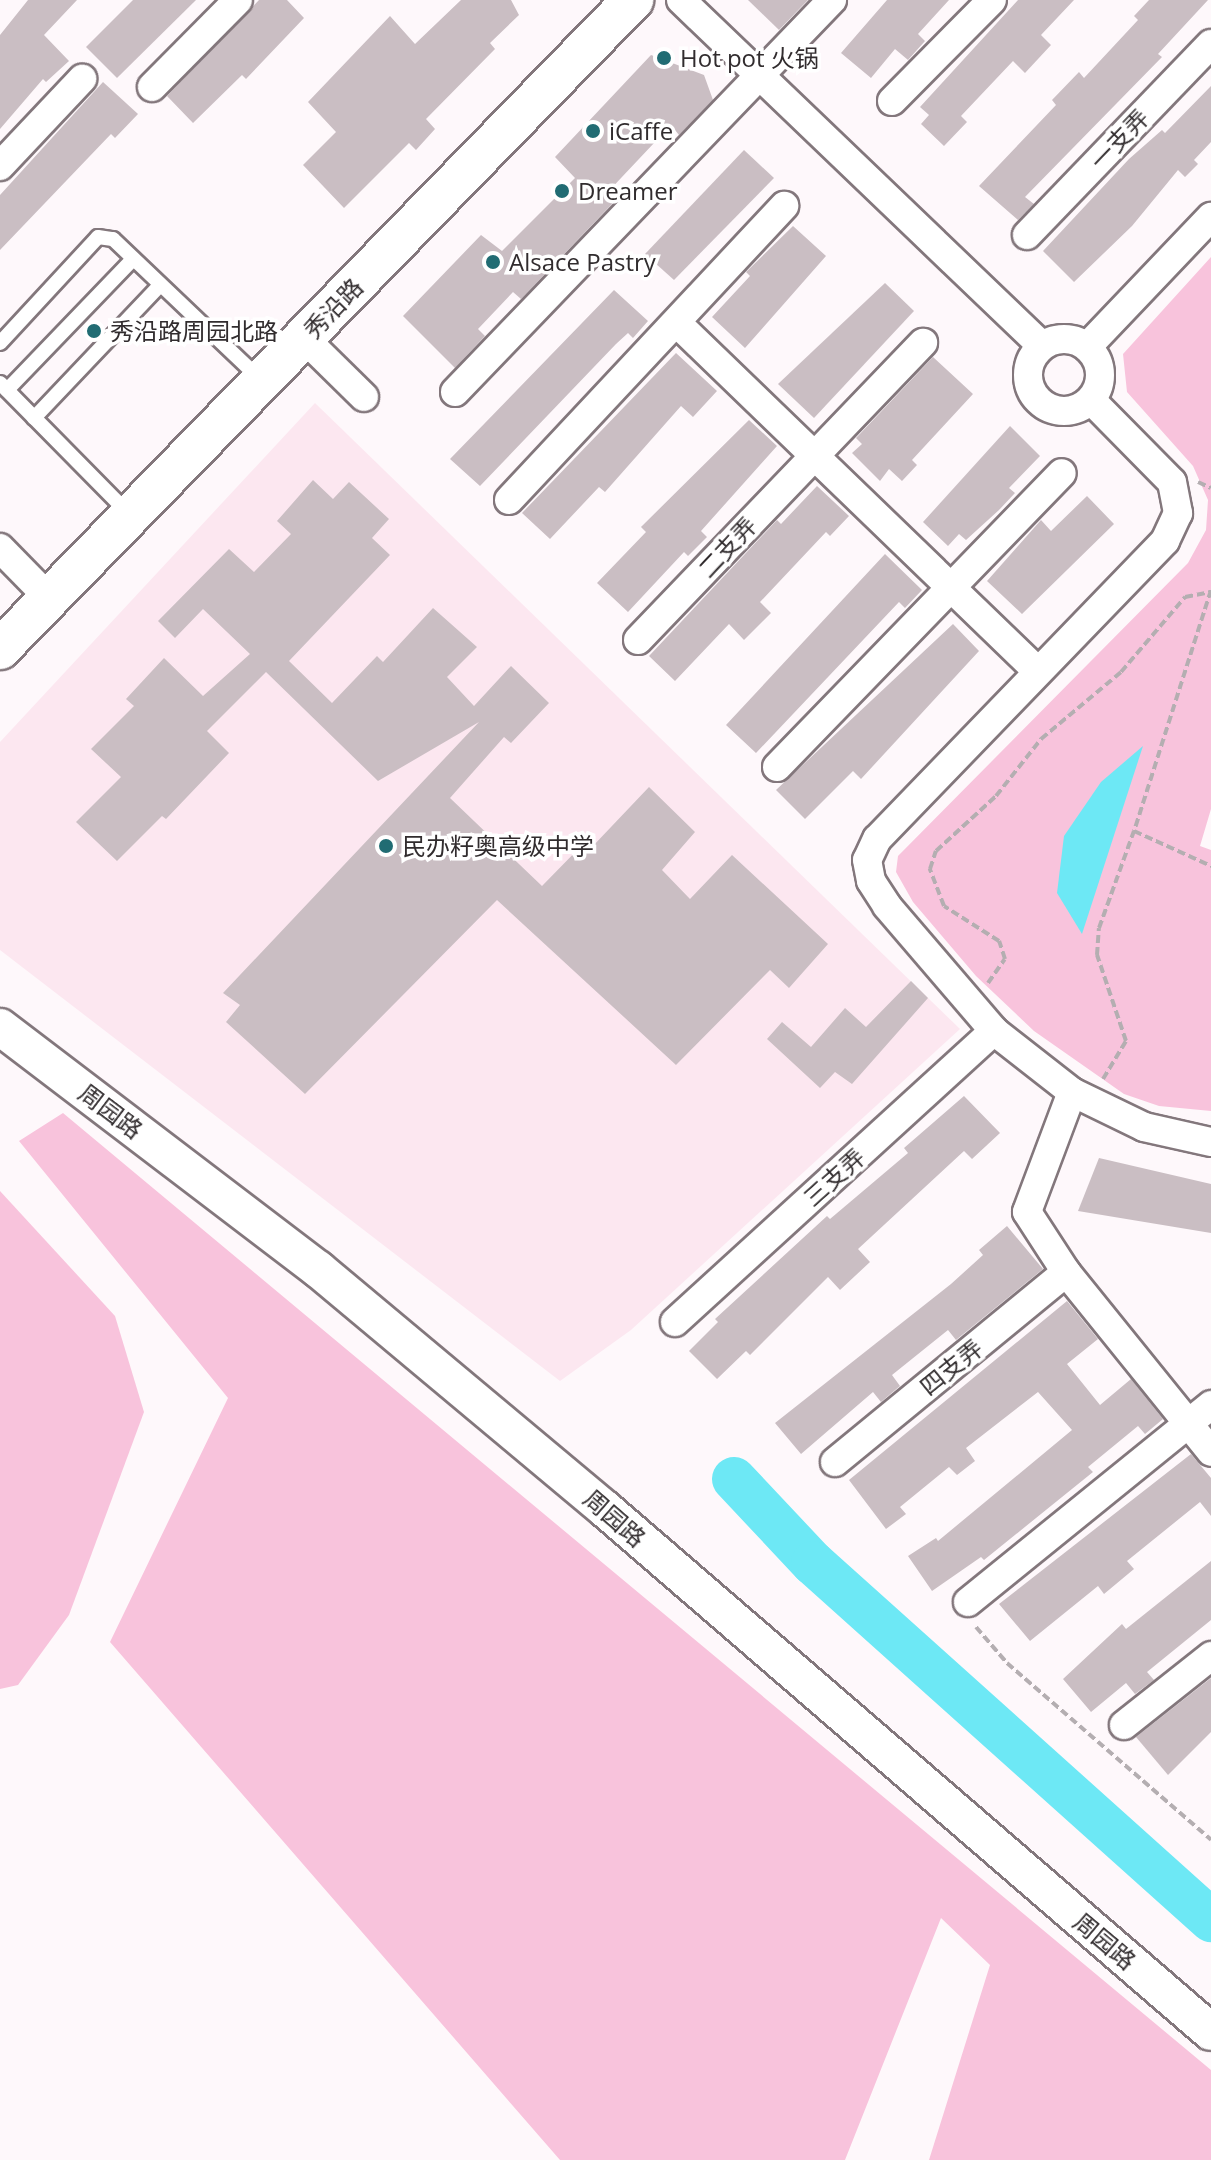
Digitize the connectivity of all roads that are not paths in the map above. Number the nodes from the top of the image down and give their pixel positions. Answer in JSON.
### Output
{"nodes":[{"id":1,"x":238,"y":0,"type":"edge"},
{"id":2,"x":633,"y":0,"type":"edge"},
{"id":3,"x":681,"y":0,"type":"edge"},
{"id":4,"x":832,"y":0,"type":"edge"},
{"id":5,"x":992,"y":0,"type":"edge"},
{"id":6,"x":1211,"y":44,"type":"edge"},
{"id":7,"x":761,"y":73,"type":"junction"},
{"id":8,"x":82,"y":79,"type":"dead end"},
{"id":9,"x":152,"y":87,"type":"dead end"},
{"id":10,"x":892,"y":101,"type":"dead end"},
{"id":11,"x":0,"y":166,"type":"edge"},
{"id":12,"x":784,"y":206,"type":"dead end"},
{"id":13,"x":1211,"y":217,"type":"edge"},
{"id":14,"x":1027,"y":235,"type":"dead end"},
{"id":15,"x":133,"y":259,"type":"junction"},
{"id":16,"x":160,"y":285,"type":"junction"},
{"id":17,"x":677,"y":323,"type":"junction"},
{"id":18,"x":304,"y":338,"type":"junction"},
{"id":19,"x":0,"y":343,"type":"edge"},
{"id":20,"x":923,"y":343,"type":"dead end"},
{"id":21,"x":1042,"y":346,"type":"junction"},
{"id":22,"x":1087,"y":347,"type":"junction"},
{"id":23,"x":263,"y":381,"type":"junction"},
{"id":24,"x":4,"y":386,"type":"edge"},
{"id":25,"x":455,"y":392,"type":"dead end"},
{"id":26,"x":364,"y":397,"type":"dead end"},
{"id":27,"x":1091,"y":400,"type":"junction"},
{"id":28,"x":34,"y":418,"type":"junction"},
{"id":29,"x":815,"y":453,"type":"junction"},
{"id":30,"x":1062,"y":473,"type":"dead end"},
{"id":31,"x":509,"y":500,"type":"dead end"},
{"id":32,"x":131,"y":516,"type":"junction"},
{"id":33,"x":0,"y":548,"type":"edge"},
{"id":34,"x":952,"y":586,"type":"junction"},
{"id":35,"x":50,"y":599,"type":"junction"},
{"id":36,"x":638,"y":640,"type":"dead end"},
{"id":37,"x":0,"y":649,"type":"edge"},
{"id":38,"x":1036,"y":670,"type":"junction"},
{"id":39,"x":777,"y":767,"type":"dead end"},
{"id":40,"x":0,"y":1027,"type":"edge"},
{"id":41,"x":994,"y":1031,"type":"junction"},
{"id":42,"x":1080,"y":1096,"type":"junction"},
{"id":43,"x":1211,"y":1142,"type":"edge"},
{"id":44,"x":1066,"y":1272,"type":"junction"},
{"id":45,"x":675,"y":1322,"type":"dead end"},
{"id":46,"x":1211,"y":1405,"type":"edge"},
{"id":47,"x":1188,"y":1424,"type":"junction"},
{"id":48,"x":1211,"y":1452,"type":"edge"},
{"id":49,"x":835,"y":1462,"type":"dead end"},
{"id":50,"x":968,"y":1602,"type":"road end"},
{"id":51,"x":1211,"y":1656,"type":"edge"},
{"id":52,"x":1124,"y":1725,"type":"dead end"},
{"id":53,"x":1211,"y":2032,"type":"edge"}],
"edges":[{"from":1,"to":9,"type":"street"},
{"from":2,"to":18,"type":"main road","name":"秀沿路"},
{"from":3,"to":7,"type":"street"},
{"from":4,"to":7,"type":"street"},
{"from":5,"to":10,"type":"street"},
{"from":6,"to":14,"type":"street","name":"一支弄"},
{"from":7,"to":21,"type":"street"},
{"from":7,"to":25,"type":"street"},
{"from":8,"to":11,"type":"street"},
{"from":12,"to":17,"type":"street"},
{"from":13,"to":22,"type":"street"},
{"from":15,"to":16,"type":"lane"},
{"from":15,"to":19,"type":"lane"},
{"from":15,"to":24,"type":"lane"},
{"from":16,"to":23,"type":"lane"},
{"from":16,"to":28,"type":"lane"},
{"from":17,"to":29,"type":"street"},
{"from":17,"to":31,"type":"street"},
{"from":18,"to":23,"type":"main road","name":"秀沿路"},
{"from":18,"to":26,"type":"street"},
{"from":20,"to":29,"type":"street","name":"二支弄"},
{"from":21,"to":22,"type":"street"},
{"from":21,"to":27,"type":"street"},
{"from":22,"to":27,"type":"street"},
{"from":23,"to":32,"type":"main road","name":"秀沿路"},
{"from":24,"to":28,"type":"lane"},
{"from":27,"to":38,"type":"street"},
{"from":28,"to":32,"type":"lane"},
{"from":29,"to":34,"type":"street"},
{"from":29,"to":36,"type":"street","name":"二支弄"},
{"from":30,"to":34,"type":"street"},
{"from":32,"to":35,"type":"main road","name":"秀沿路"},
{"from":33,"to":35,"type":"street"},
{"from":34,"to":38,"type":"street"},
{"from":34,"to":39,"type":"street"},
{"from":35,"to":37,"type":"main road","name":"秀沿路"},
{"from":38,"to":41,"type":"street"},
{"from":40,"to":53,"type":"street","name":"周园路"},
{"from":41,"to":42,"type":"street"},
{"from":41,"to":45,"type":"street","name":"三支弄"},
{"from":42,"to":43,"type":"street"},
{"from":42,"to":44,"type":"street"},
{"from":44,"to":47,"type":"street"},
{"from":44,"to":49,"type":"street","name":"四支弄"},
{"from":46,"to":47,"type":"street"},
{"from":47,"to":48,"type":"street"},
{"from":47,"to":50,"type":"street"},
{"from":51,"to":52,"type":"street"}]}
